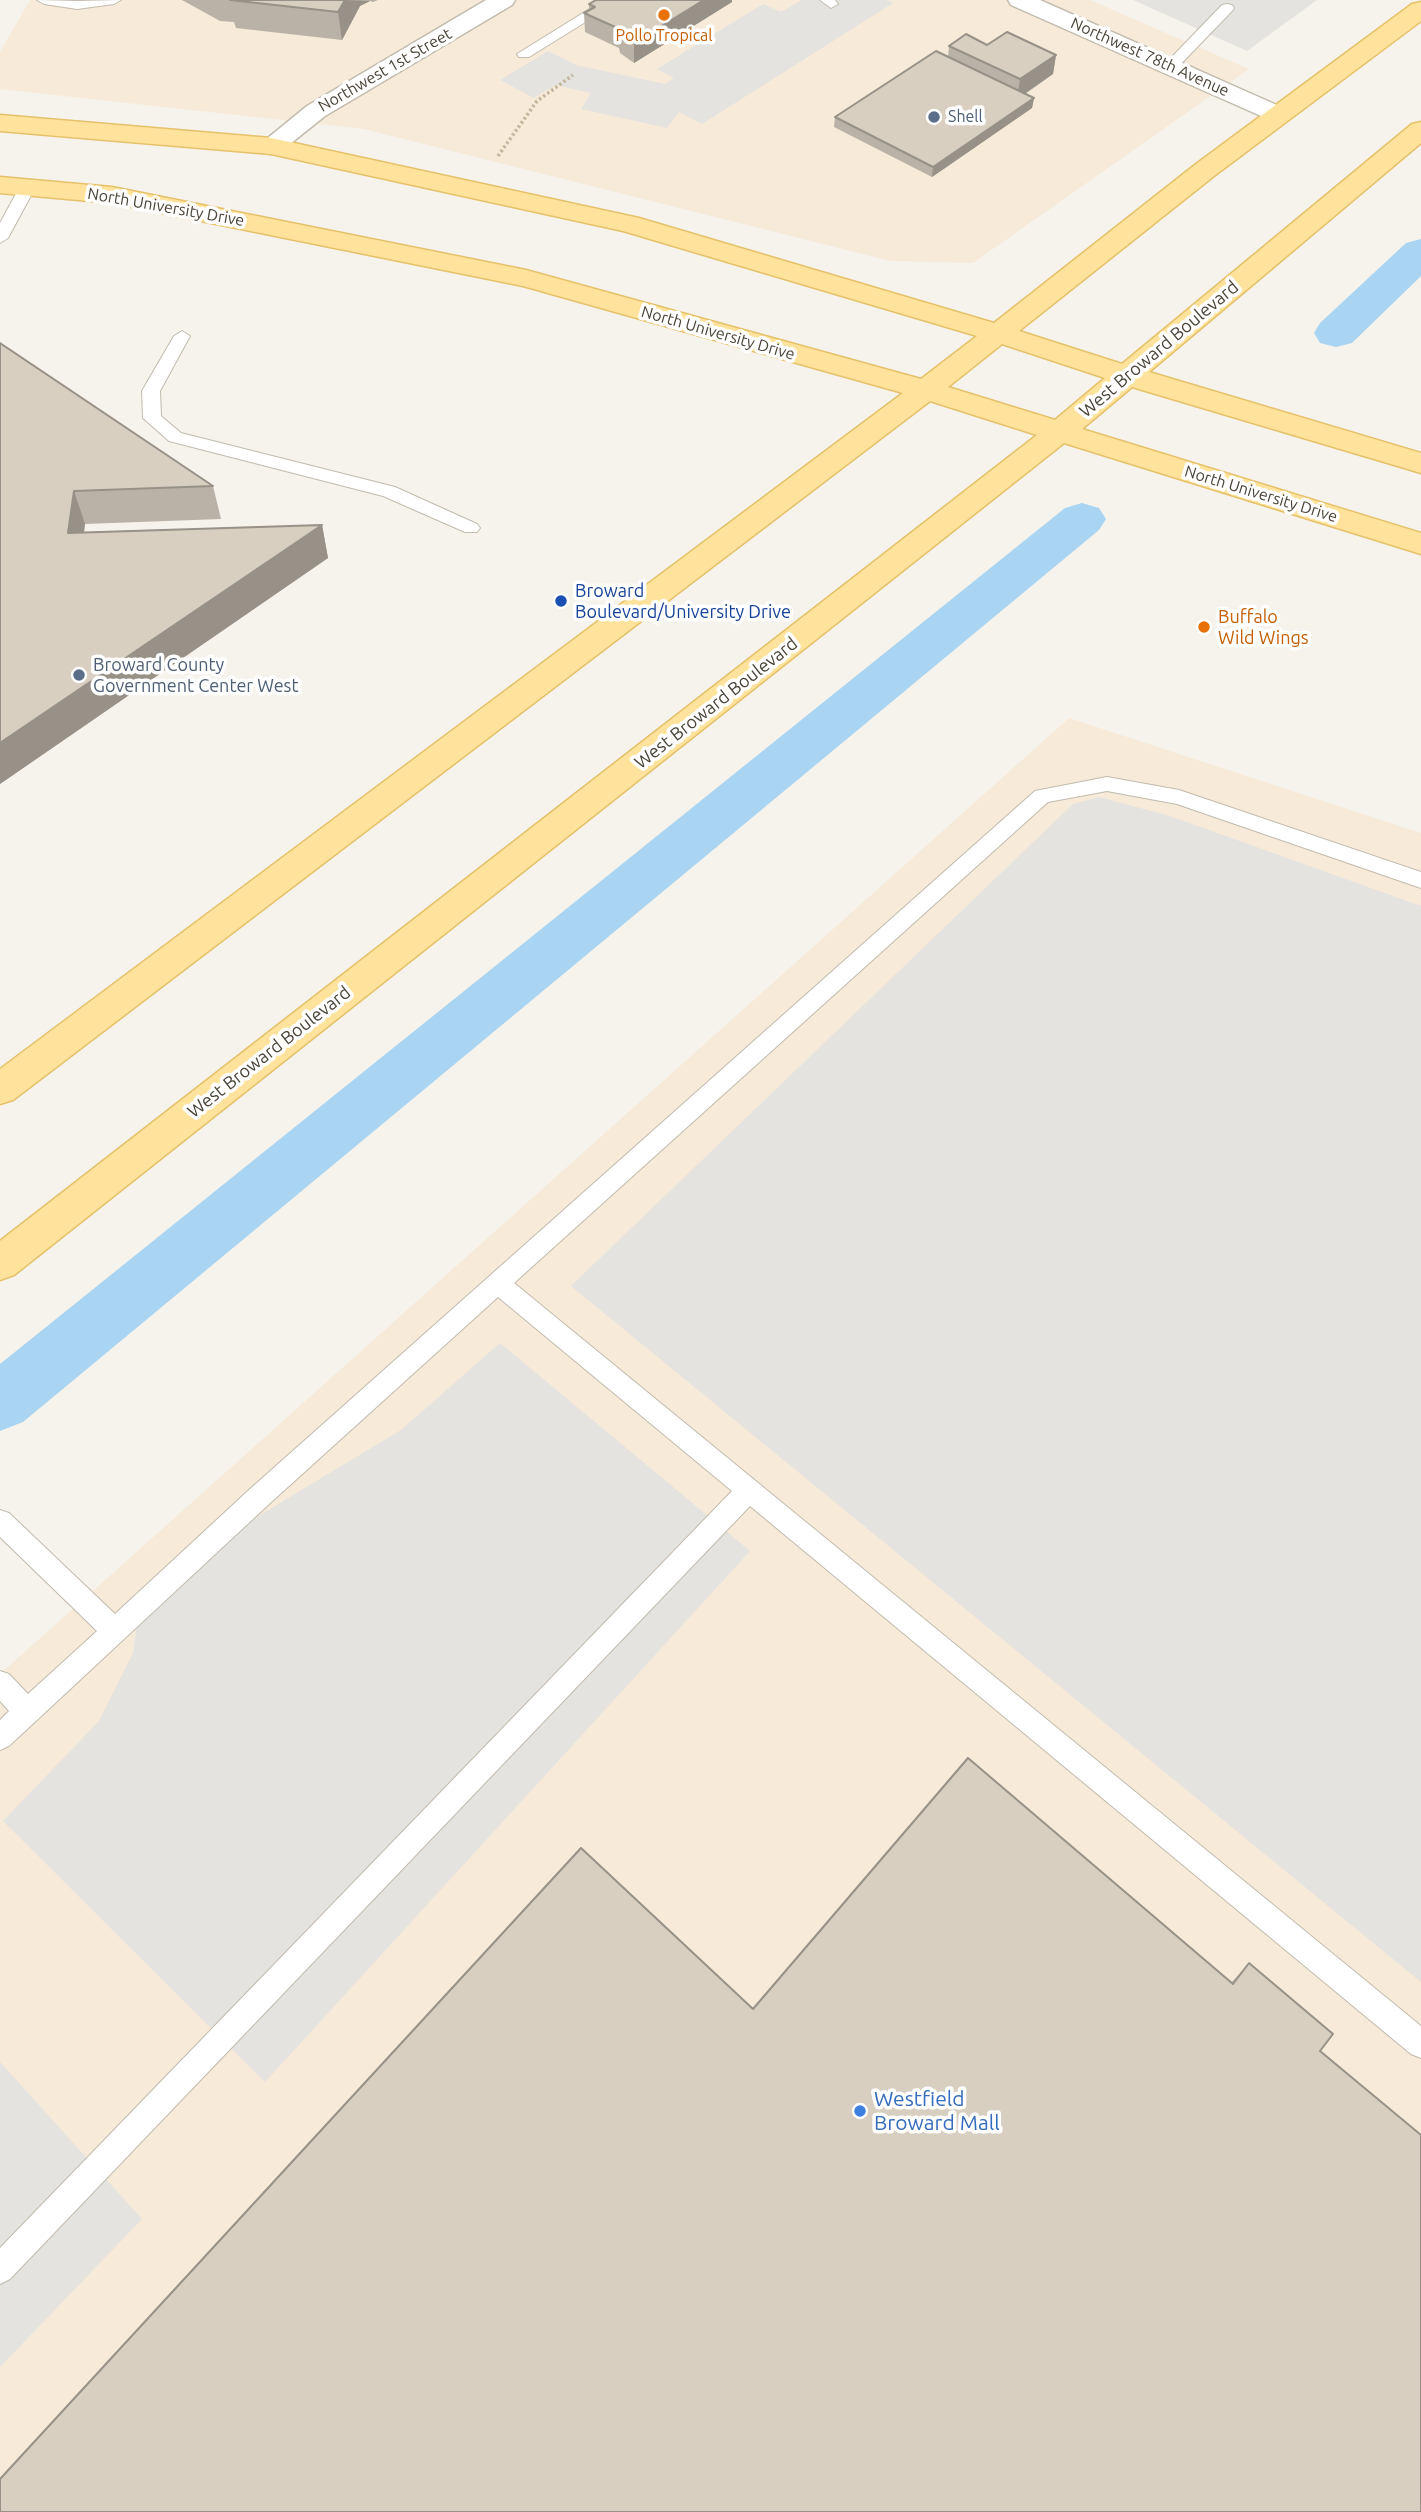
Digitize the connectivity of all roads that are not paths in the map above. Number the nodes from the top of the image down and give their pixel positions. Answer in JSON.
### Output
{"nodes":[{"id":1,"x":44,"y":0,"type":"edge"},
{"id":2,"x":114,"y":0,"type":"edge"},
{"id":3,"x":503,"y":0,"type":"edge"},
{"id":4,"x":614,"y":0,"type":"edge"},
{"id":5,"x":1020,"y":0,"type":"edge"},
{"id":6,"x":1209,"y":0,"type":"edge"},
{"id":7,"x":1232,"y":4,"type":"edge"},
{"id":8,"x":1421,"y":9,"type":"edge"},
{"id":9,"x":524,"y":54,"type":"dead end"},
{"id":10,"x":1171,"y":66,"type":"junction"},
{"id":11,"x":1279,"y":115,"type":"junction"},
{"id":12,"x":0,"y":123,"type":"edge"},
{"id":13,"x":1421,"y":130,"type":"edge"},
{"id":14,"x":271,"y":146,"type":"junction"},
{"id":15,"x":0,"y":185,"type":"edge"},
{"id":16,"x":27,"y":188,"type":"junction"},
{"id":17,"x":0,"y":238,"type":"edge"},
{"id":18,"x":998,"y":333,"type":"junction"},
{"id":19,"x":182,"y":336,"type":"dead end"},
{"id":20,"x":1125,"y":375,"type":"junction"},
{"id":21,"x":925,"y":390,"type":"junction"},
{"id":22,"x":1062,"y":432,"type":"junction"},
{"id":23,"x":1421,"y":463,"type":"edge"},
{"id":24,"x":471,"y":528,"type":"dead end"},
{"id":25,"x":1421,"y":544,"type":"edge"},
{"id":26,"x":1421,"y":880,"type":"edge"},
{"id":27,"x":0,"y":1088,"type":"edge"},
{"id":28,"x":0,"y":1263,"type":"edge"},
{"id":29,"x":498,"y":1283,"type":"junction"},
{"id":30,"x":749,"y":1490,"type":"junction"},
{"id":31,"x":0,"y":1521,"type":"edge"},
{"id":32,"x":115,"y":1631,"type":"junction"},
{"id":33,"x":0,"y":1683,"type":"edge"},
{"id":34,"x":27,"y":1712,"type":"junction"},
{"id":35,"x":0,"y":1737,"type":"edge"},
{"id":36,"x":1421,"y":2044,"type":"edge"},
{"id":37,"x":0,"y":2269,"type":"edge"}],
"edges":[{"from":1,"to":2,"type":"lane"},
{"from":3,"to":14,"type":"street","name":"Northwest 1st Street"},
{"from":4,"to":9,"type":"lane"},
{"from":5,"to":10,"type":"street","name":"Northwest 78th Avenue"},
{"from":6,"to":7,"type":"lane"},
{"from":7,"to":10,"type":"lane"},
{"from":8,"to":11,"type":"main road"},
{"from":10,"to":11,"type":"street","name":"Northwest 78th Avenue"},
{"from":11,"to":18,"type":"main road"},
{"from":12,"to":14,"type":"main road"},
{"from":13,"to":20,"type":"main road","name":"West Broward Boulevard"},
{"from":14,"to":18,"type":"main road"},
{"from":15,"to":16,"type":"main road","name":"North University Drive"},
{"from":16,"to":17,"type":"lane"},
{"from":16,"to":21,"type":"main road","name":"North University Drive"},
{"from":18,"to":20,"type":"main road"},
{"from":18,"to":21,"type":"main road"},
{"from":19,"to":24,"type":"lane"},
{"from":20,"to":22,"type":"main road","name":"West Broward Boulevard"},
{"from":20,"to":23,"type":"main road"},
{"from":21,"to":22,"type":"main road","name":"North University Drive"},
{"from":21,"to":27,"type":"main road"},
{"from":22,"to":25,"type":"main road","name":"North University Drive"},
{"from":22,"to":28,"type":"main road","name":"West Broward Boulevard"},
{"from":26,"to":29,"type":"lane"},
{"from":29,"to":30,"type":"lane"},
{"from":29,"to":32,"type":"lane"},
{"from":30,"to":36,"type":"lane"},
{"from":30,"to":37,"type":"lane"},
{"from":31,"to":32,"type":"lane"},
{"from":32,"to":34,"type":"lane"},
{"from":33,"to":34,"type":"lane"},
{"from":34,"to":35,"type":"lane"}]}
